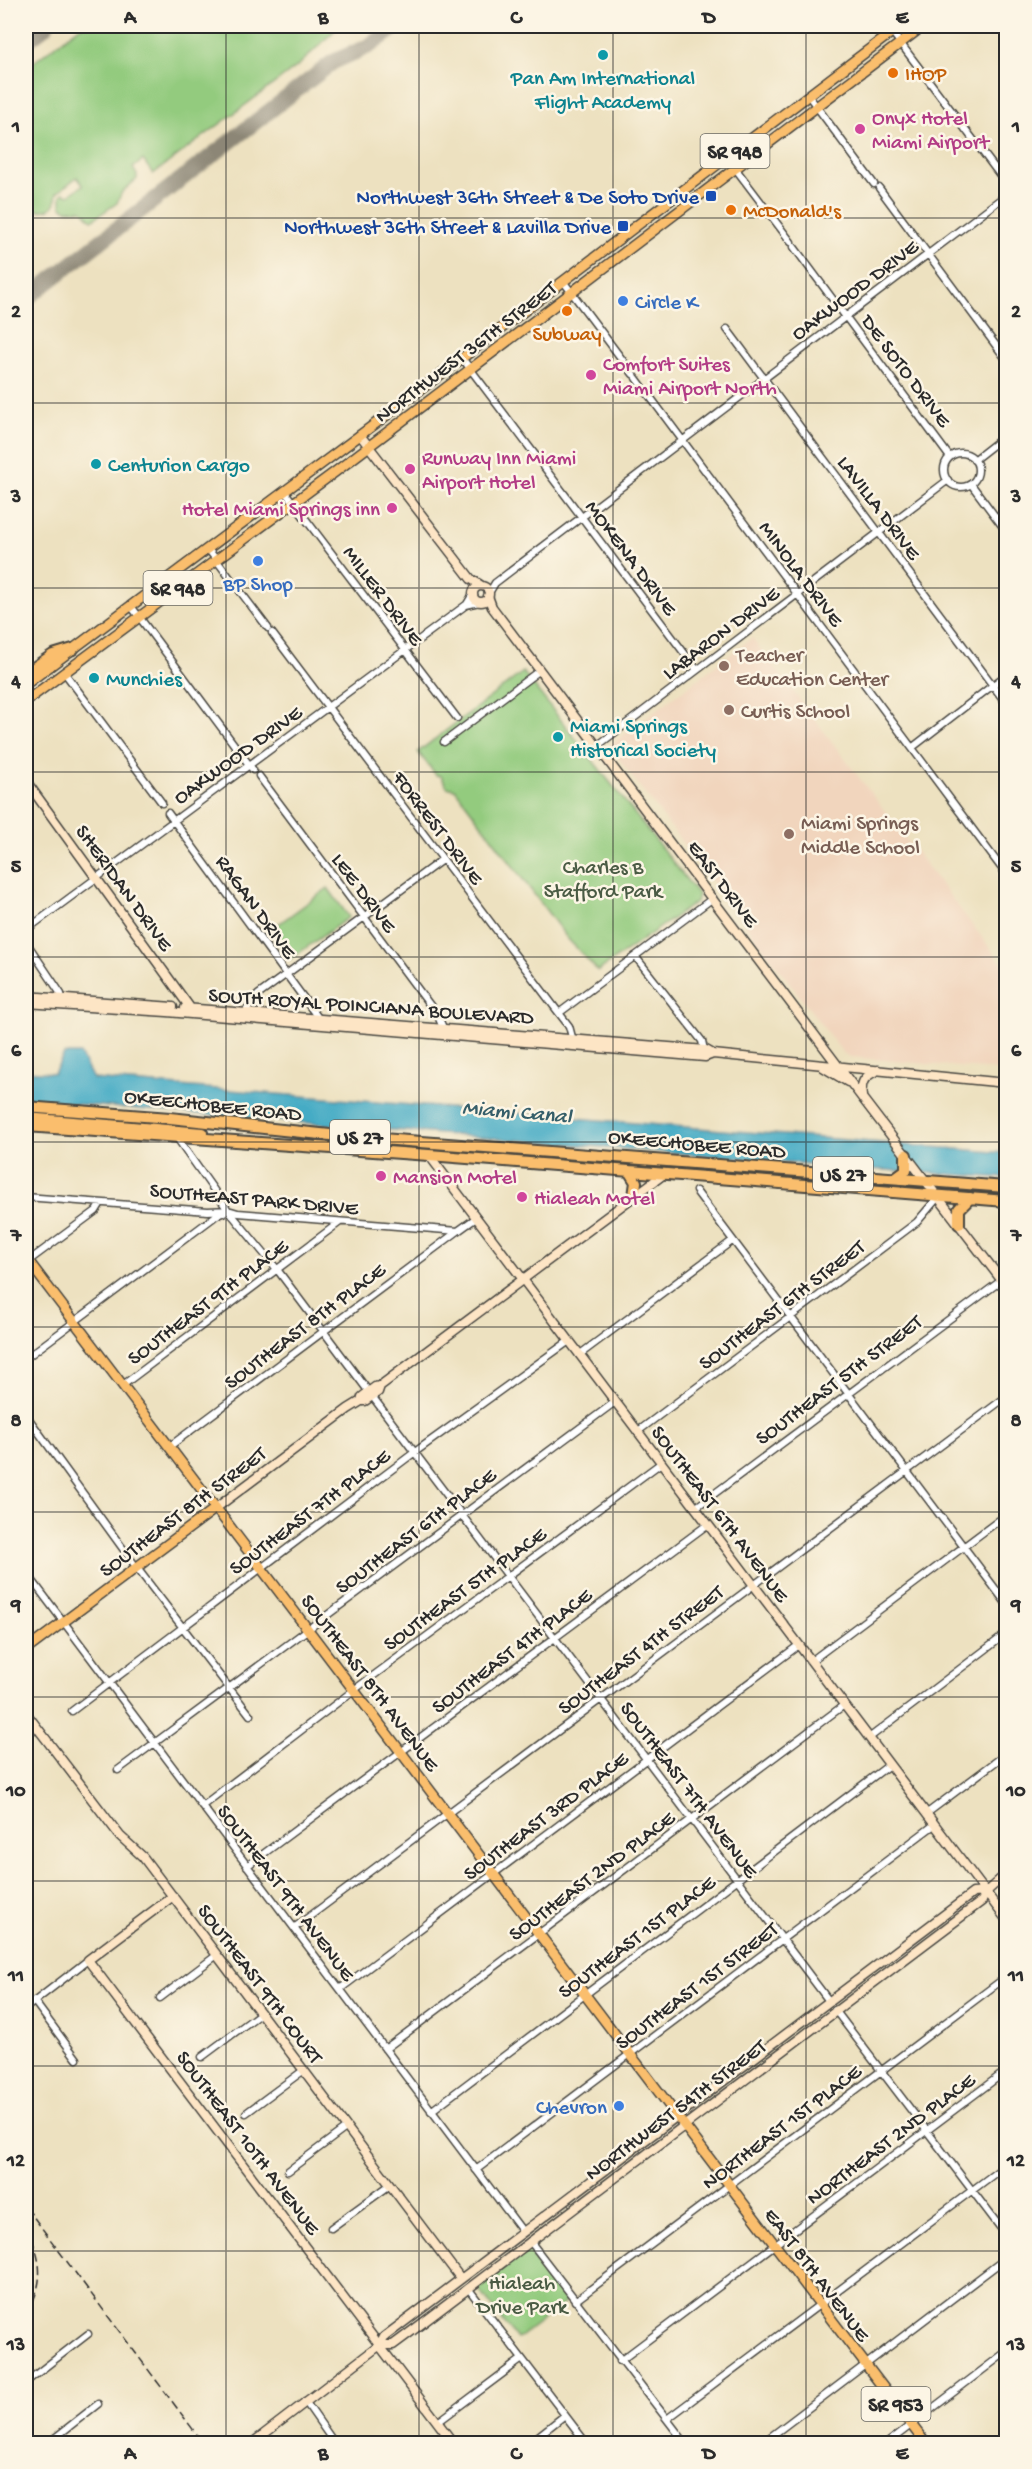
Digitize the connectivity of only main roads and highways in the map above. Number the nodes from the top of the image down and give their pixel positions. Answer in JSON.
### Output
{"nodes":[{"id":1,"x":900,"y":26,"type":"edge"},
{"id":2,"x":923,"y":26,"type":"edge"},
{"id":3,"x":756,"y":135,"type":"junction"},
{"id":4,"x":735,"y":168,"type":"junction"},
{"id":5,"x":662,"y":206,"type":"junction"},
{"id":6,"x":670,"y":217,"type":"junction"},
{"id":7,"x":75,"y":647,"type":"junction"},
{"id":8,"x":64,"y":672,"type":"junction"},
{"id":9,"x":26,"y":673,"type":"edge"},
{"id":10,"x":26,"y":684,"type":"edge"},
{"id":11,"x":26,"y":701,"type":"edge"},
{"id":12,"x":26,"y":1107,"type":"edge"},
{"id":13,"x":26,"y":1118,"type":"edge"},
{"id":14,"x":26,"y":1126,"type":"edge"},
{"id":15,"x":306,"y":1146,"type":"junction"},
{"id":16,"x":906,"y":1155,"type":"road end"},
{"id":17,"x":695,"y":1163,"type":"junction"},
{"id":18,"x":629,"y":1171,"type":"junction"},
{"id":19,"x":664,"y":1174,"type":"junction"},
{"id":20,"x":899,"y":1176,"type":"junction"},
{"id":21,"x":1006,"y":1187,"type":"edge"},
{"id":22,"x":634,"y":1196,"type":"road end"},
{"id":23,"x":970,"y":1198,"type":"junction"},
{"id":24,"x":1006,"y":1201,"type":"edge"},
{"id":25,"x":960,"y":1224,"type":"road end"},
{"id":26,"x":26,"y":1250,"type":"edge"},
{"id":27,"x":27,"y":1261,"type":"edge"},
{"id":28,"x":216,"y":1508,"type":"junction"},
{"id":29,"x":26,"y":1650,"type":"edge"},
{"id":30,"x":684,"y":2125,"type":"joint"},
{"id":31,"x":926,"y":2444,"type":"edge"}],
"edges":[{"from":1,"to":3,"type":"main road","name":"NORTHWEST 36TH STREET","number":"SR 948"},
{"from":2,"to":4,"type":"main road","name":"NORTHWEST 36TH STREET","number":"SR 948"},
{"from":3,"to":4,"type":"main road"},
{"from":3,"to":5,"type":"main road","name":"NORTHWEST 36TH STREET","number":"SR 948"},
{"from":4,"to":6,"type":"main road","name":"NORTHWEST 36TH STREET","number":"SR 948"},
{"from":5,"to":6,"type":"main road"},
{"from":5,"to":7,"type":"main road","name":"NORTHWEST 36TH STREET","number":"SR 948"},
{"from":6,"to":8,"type":"main road","name":"NORTHWEST 36TH STREET","number":"SR 948"},
{"from":7,"to":8,"type":"main road"},
{"from":7,"to":9,"type":"highway"},
{"from":7,"to":10,"type":"main road","name":"NORTHWEST 36TH STREET","number":"SR 948"},
{"from":8,"to":11,"type":"main road","name":"NORTHWEST 36TH STREET","number":"SR 948"},
{"from":12,"to":17,"type":"highway","name":"OKEECHOBEE ROAD","number":"US 27"},
{"from":13,"to":15,"type":"highway"},
{"from":14,"to":15,"type":"highway","name":"OKEECHOBEE ROAD","number":"US 27"},
{"from":15,"to":18,"type":"highway","name":"OKEECHOBEE ROAD","number":"US 27"},
{"from":16,"to":20,"type":"highway"},
{"from":17,"to":19,"type":"highway"},
{"from":17,"to":20,"type":"highway","name":"OKEECHOBEE ROAD","number":"US 27"},
{"from":18,"to":19,"type":"highway","name":"OKEECHOBEE ROAD","number":"US 27"},
{"from":18,"to":22,"type":"highway"},
{"from":19,"to":23,"type":"highway","name":"OKEECHOBEE ROAD","number":"US 27"},
{"from":20,"to":21,"type":"highway","name":"OKEECHOBEE ROAD","number":"US 27"},
{"from":23,"to":24,"type":"highway","name":"OKEECHOBEE ROAD","number":"US 27"},
{"from":23,"to":25,"type":"highway"},
{"from":26,"to":27,"type":"main road","number":"SR 953"},
{"from":27,"to":28,"type":"main road","name":"SOUTHEAST 8TH AVENUE","number":"SR 953"},
{"from":28,"to":29,"type":"main road","name":"SOUTHEAST 8TH STREET"},
{"from":28,"to":30,"type":"main road","name":"SOUTHEAST 8TH AVENUE","number":"SR 953"},
{"from":30,"to":31,"type":"main road","name":"EAST 8TH AVENUE","number":"SR 953"}]}
